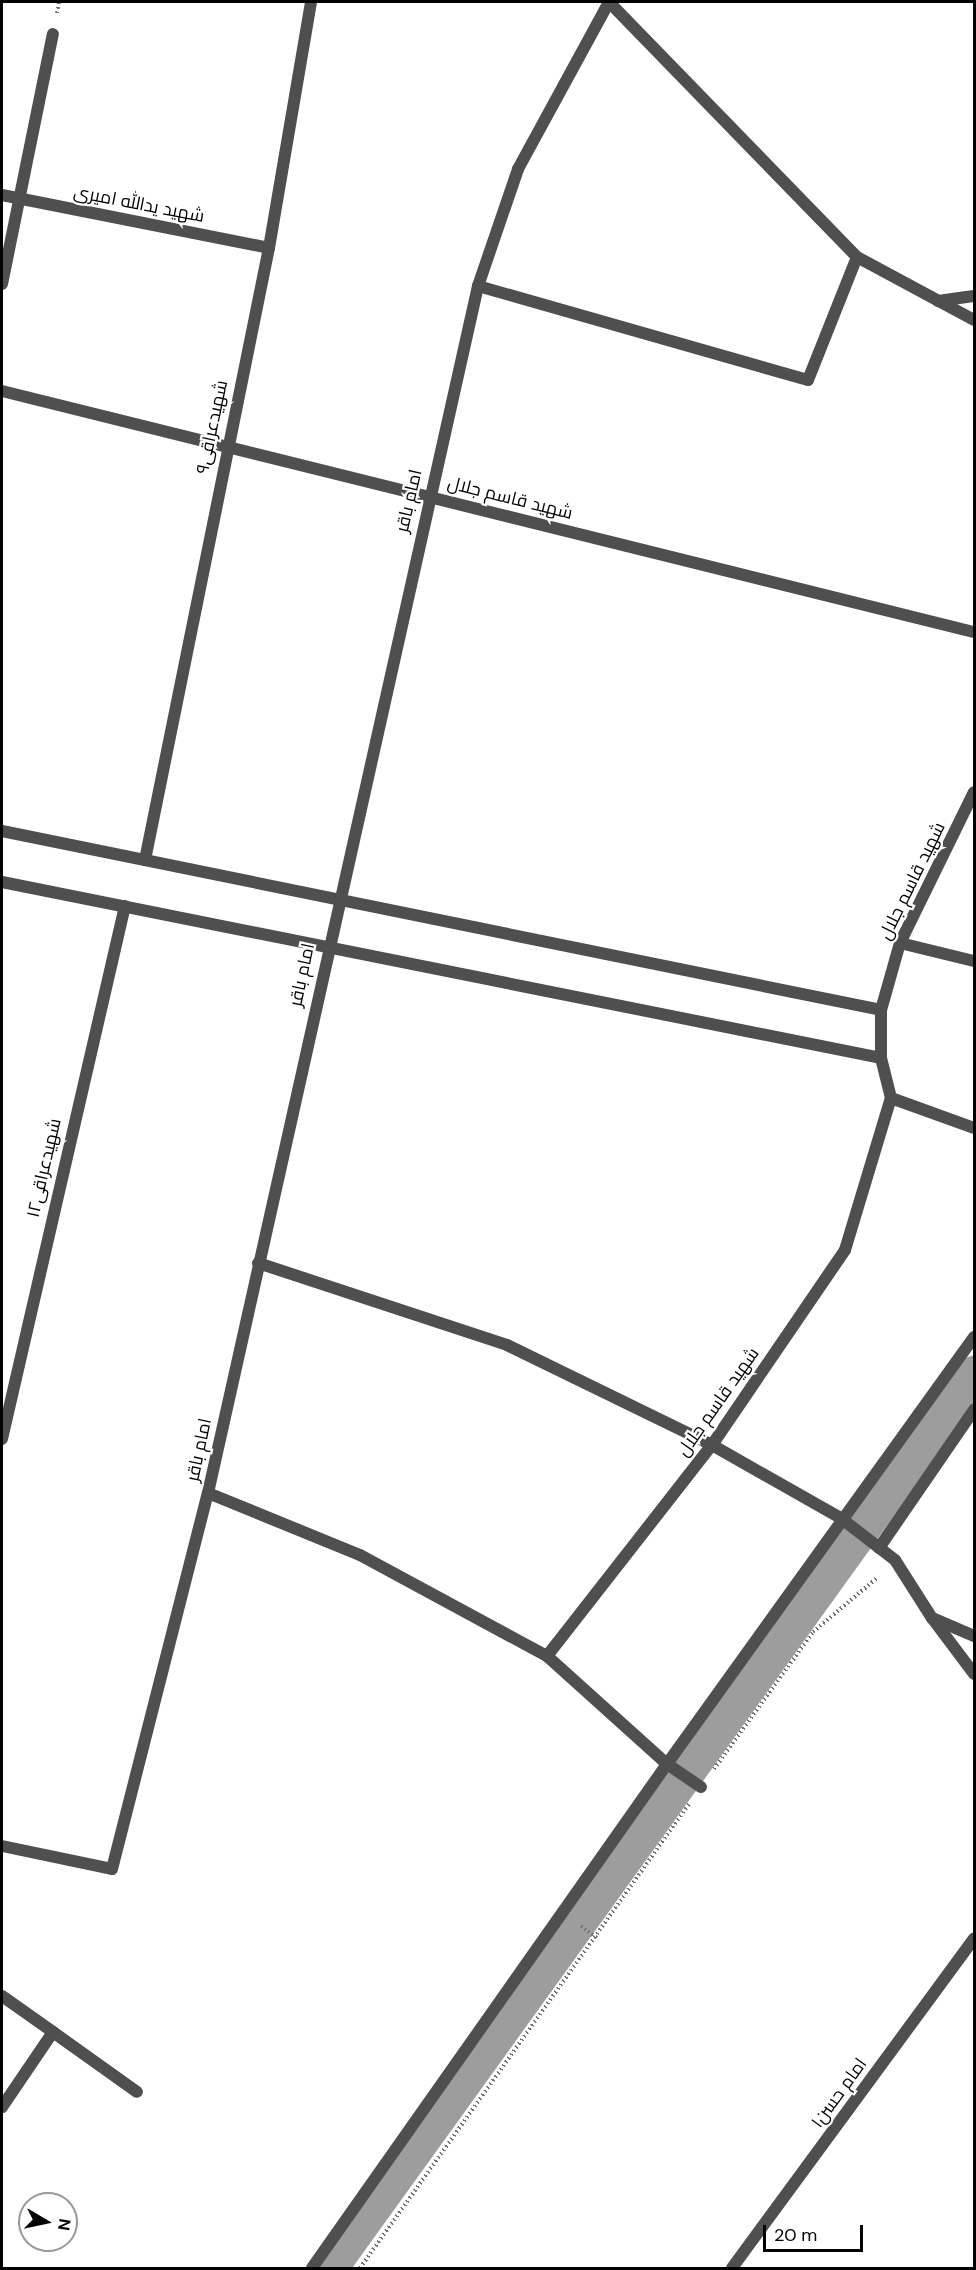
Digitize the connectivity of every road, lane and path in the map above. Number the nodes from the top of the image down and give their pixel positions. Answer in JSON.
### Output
{"nodes":[{"id":1,"x":311,"y":2,"type":"edge"},
{"id":2,"x":610,"y":3,"type":"edge"},
{"id":3,"x":53,"y":34,"type":"dead end"},
{"id":4,"x":2,"y":195,"type":"edge"},
{"id":5,"x":22,"y":200,"type":"junction"},
{"id":6,"x":269,"y":248,"type":"junction"},
{"id":7,"x":857,"y":256,"type":"junction"},
{"id":8,"x":2,"y":284,"type":"edge"},
{"id":9,"x":478,"y":286,"type":"junction"},
{"id":10,"x":975,"y":296,"type":"edge"},
{"id":11,"x":938,"y":300,"type":"junction"},
{"id":12,"x":975,"y":320,"type":"edge"},
{"id":13,"x":2,"y":392,"type":"edge"},
{"id":14,"x":226,"y":446,"type":"junction"},
{"id":15,"x":428,"y":496,"type":"junction"},
{"id":16,"x":975,"y":632,"type":"edge"},
{"id":17,"x":975,"y":792,"type":"edge"},
{"id":18,"x":2,"y":831,"type":"edge"},
{"id":19,"x":145,"y":860,"type":"junction"},
{"id":20,"x":2,"y":882,"type":"edge"},
{"id":21,"x":337,"y":899,"type":"junction"},
{"id":22,"x":125,"y":906,"type":"junction"},
{"id":23,"x":900,"y":943,"type":"junction"},
{"id":24,"x":327,"y":946,"type":"junction"},
{"id":25,"x":975,"y":961,"type":"edge"},
{"id":26,"x":881,"y":1010,"type":"junction"},
{"id":27,"x":881,"y":1058,"type":"junction"},
{"id":28,"x":891,"y":1098,"type":"junction"},
{"id":29,"x":975,"y":1128,"type":"edge"},
{"id":30,"x":258,"y":1263,"type":"junction"},
{"id":31,"x":975,"y":1337,"type":"edge"},
{"id":32,"x":975,"y":1410,"type":"edge"},
{"id":33,"x":2,"y":1439,"type":"edge"},
{"id":34,"x":712,"y":1445,"type":"junction"},
{"id":35,"x":208,"y":1493,"type":"junction"},
{"id":36,"x":846,"y":1522,"type":"junction"},
{"id":37,"x":875,"y":1545,"type":"junction"},
{"id":38,"x":895,"y":1560,"type":"junction"},
{"id":39,"x":933,"y":1618,"type":"junction"},
{"id":40,"x":975,"y":1636,"type":"edge"},
{"id":41,"x":547,"y":1656,"type":"junction"},
{"id":42,"x":975,"y":1674,"type":"edge"},
{"id":43,"x":671,"y":1766,"type":"junction"},
{"id":44,"x":697,"y":1784,"type":"junction"},
{"id":45,"x":2,"y":1846,"type":"edge"},
{"id":46,"x":588,"y":1932,"type":"dead end"},
{"id":47,"x":597,"y":1938,"type":"junction"},
{"id":48,"x":975,"y":1938,"type":"edge"},
{"id":49,"x":2,"y":1996,"type":"edge"},
{"id":50,"x":53,"y":2032,"type":"junction"},
{"id":51,"x":137,"y":2092,"type":"dead end"},
{"id":52,"x":2,"y":2107,"type":"edge"},
{"id":53,"x":312,"y":2268,"type":"edge"},
{"id":54,"x":360,"y":2268,"type":"edge"},
{"id":55,"x":732,"y":2268,"type":"edge"}],
"edges":[{"from":1,"to":6,"type":"street","name":"شهیدعراقی۹"},
{"from":2,"to":7,"type":"street"},
{"from":2,"to":9,"type":"street","name":"امام باقر"},
{"from":3,"to":5,"type":"street"},
{"from":4,"to":5,"type":"street","name":"شهید یدالله امیری"},
{"from":5,"to":6,"type":"street","name":"شهید یدالله امیری"},
{"from":5,"to":8,"type":"street"},
{"from":6,"to":14,"type":"street","name":"شهیدعراقی۹"},
{"from":7,"to":9,"type":"street"},
{"from":7,"to":11,"type":"street"},
{"from":9,"to":15,"type":"street","name":"امام باقر"},
{"from":10,"to":11,"type":"street"},
{"from":11,"to":12,"type":"street"},
{"from":13,"to":14,"type":"street","name":"شهید قاسم جلال"},
{"from":14,"to":15,"type":"street","name":"شهید قاسم جلال"},
{"from":14,"to":19,"type":"street","name":"شهیدعراقی۹"},
{"from":15,"to":16,"type":"street","name":"شهید قاسم جلال"},
{"from":15,"to":21,"type":"street","name":"امام باقر"},
{"from":17,"to":23,"type":"street","name":"شهید قاسم جلال"},
{"from":18,"to":19,"type":"street"},
{"from":19,"to":21,"type":"street"},
{"from":20,"to":22,"type":"street"},
{"from":21,"to":24,"type":"street","name":"امام باقر"},
{"from":21,"to":26,"type":"street"},
{"from":22,"to":24,"type":"street"},
{"from":22,"to":33,"type":"street","name":"شهیدعراقی۱۲"},
{"from":23,"to":25,"type":"street"},
{"from":23,"to":26,"type":"street","name":"شهید قاسم جلال"},
{"from":24,"to":27,"type":"street"},
{"from":24,"to":30,"type":"street","name":"امام باقر"},
{"from":26,"to":27,"type":"street","name":"شهید قاسم جلال"},
{"from":27,"to":28,"type":"street","name":"شهید قاسم جلال"},
{"from":28,"to":29,"type":"street"},
{"from":28,"to":34,"type":"street","name":"شهید قاسم جلال"},
{"from":30,"to":34,"type":"street"},
{"from":30,"to":35,"type":"street","name":"امام باقر"},
{"from":31,"to":36,"type":"street"},
{"from":32,"to":37,"type":"street"},
{"from":34,"to":36,"type":"street"},
{"from":34,"to":41,"type":"street","name":"شهید قاسم جلال"},
{"from":35,"to":41,"type":"street"},
{"from":35,"to":45,"type":"street","name":"امام باقر"},
{"from":36,"to":37,"type":"street"},
{"from":36,"to":43,"type":"street"},
{"from":37,"to":38,"type":"street"},
{"from":38,"to":39,"type":"street"},
{"from":38,"to":44,"type":"path"},
{"from":39,"to":40,"type":"street"},
{"from":39,"to":42,"type":"street"},
{"from":41,"to":43,"type":"street"},
{"from":43,"to":44,"type":"street"},
{"from":43,"to":53,"type":"street"},
{"from":44,"to":47,"type":"path"},
{"from":46,"to":47,"type":"path"},
{"from":47,"to":54,"type":"path"},
{"from":48,"to":55,"type":"street","name":"امام حسن۱"},
{"from":49,"to":50,"type":"street"},
{"from":50,"to":51,"type":"street"},
{"from":50,"to":52,"type":"street"}]}
